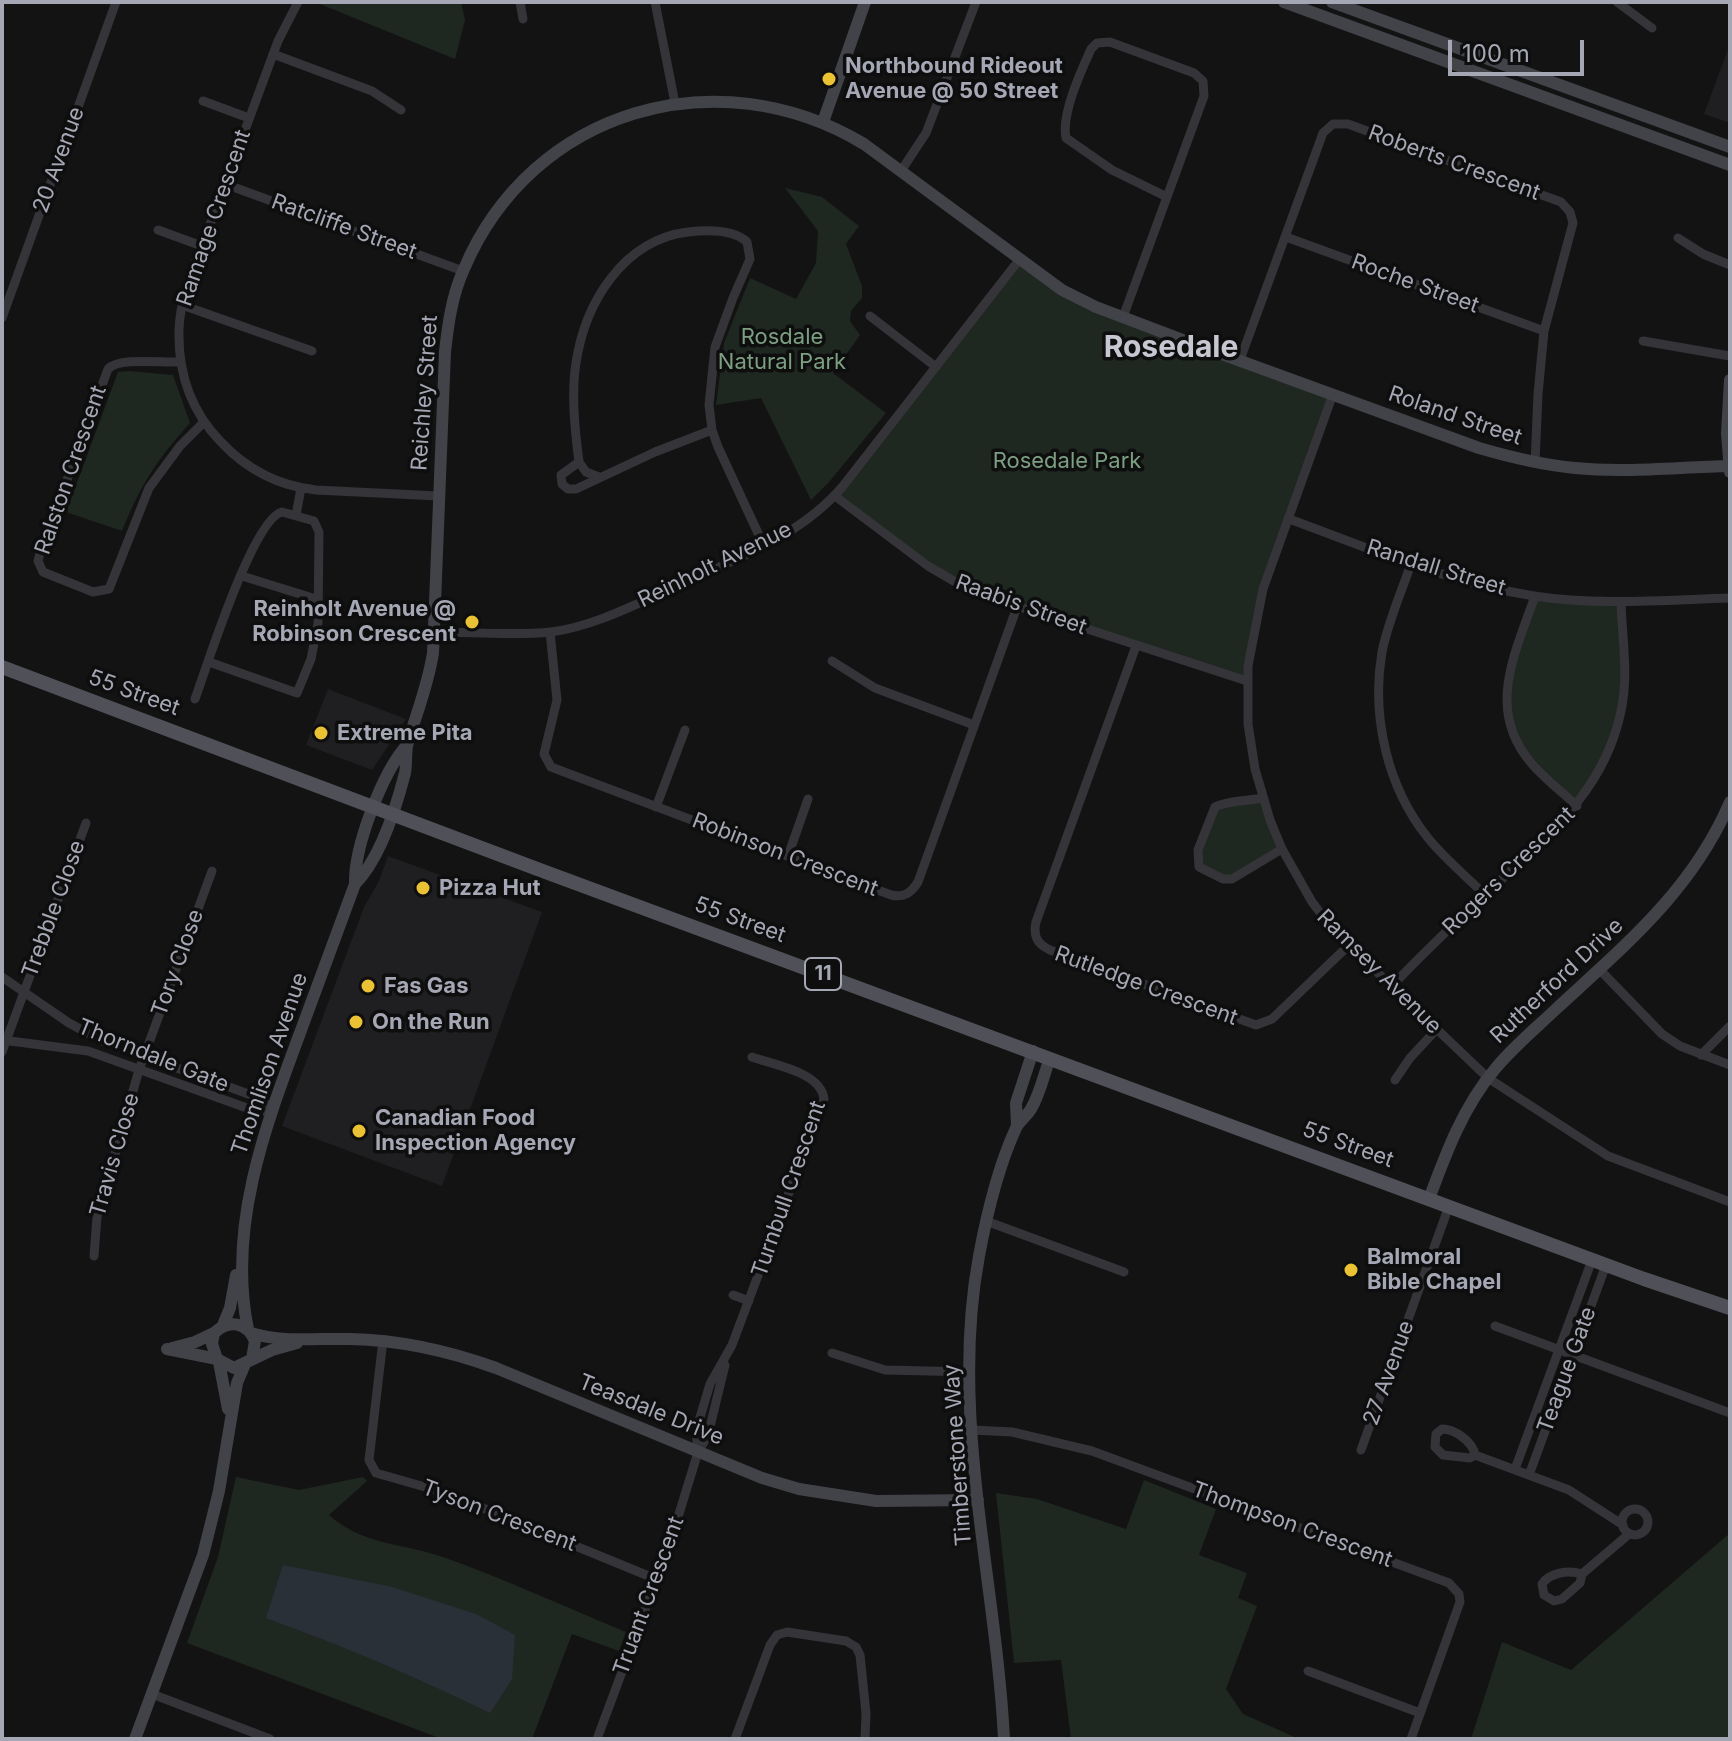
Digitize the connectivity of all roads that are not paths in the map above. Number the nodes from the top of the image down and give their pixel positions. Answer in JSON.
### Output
{"nodes":[{"id":1,"x":116,"y":2,"type":"edge"},
{"id":2,"x":298,"y":2,"type":"edge"},
{"id":3,"x":520,"y":2,"type":"edge"},
{"id":4,"x":655,"y":2,"type":"edge"},
{"id":5,"x":865,"y":2,"type":"edge"},
{"id":6,"x":976,"y":2,"type":"edge"},
{"id":7,"x":1284,"y":2,"type":"edge"},
{"id":8,"x":1332,"y":2,"type":"edge"},
{"id":9,"x":1617,"y":2,"type":"edge"},
{"id":10,"x":523,"y":19,"type":"dead end"},
{"id":11,"x":1652,"y":28,"type":"dead end"},
{"id":12,"x":273,"y":54,"type":"junction"},
{"id":13,"x":203,"y":101,"type":"dead end"},
{"id":14,"x":675,"y":103,"type":"junction"},
{"id":15,"x":401,"y":110,"type":"dead end"},
{"id":16,"x":249,"y":118,"type":"junction"},
{"id":17,"x":823,"y":122,"type":"junction"},
{"id":18,"x":1730,"y":147,"type":"edge"},
{"id":19,"x":1730,"y":165,"type":"edge"},
{"id":20,"x":901,"y":171,"type":"junction"},
{"id":21,"x":225,"y":184,"type":"junction"},
{"id":22,"x":1167,"y":197,"type":"junction"},
{"id":23,"x":158,"y":230,"type":"dead end"},
{"id":24,"x":1286,"y":237,"type":"junction"},
{"id":25,"x":1678,"y":238,"type":"dead end"},
{"id":26,"x":202,"y":246,"type":"junction"},
{"id":27,"x":1019,"y":260,"type":"junction"},
{"id":28,"x":1730,"y":265,"type":"edge"},
{"id":29,"x":463,"y":271,"type":"junction"},
{"id":30,"x":182,"y":305,"type":"junction"},
{"id":31,"x":870,"y":316,"type":"dead end"},
{"id":32,"x":1123,"y":317,"type":"junction"},
{"id":33,"x":2,"y":318,"type":"edge"},
{"id":34,"x":1544,"y":331,"type":"junction"},
{"id":35,"x":1179,"y":338,"type":"joint"},
{"id":36,"x":1643,"y":341,"type":"dead end"},
{"id":37,"x":312,"y":351,"type":"dead end"},
{"id":38,"x":1730,"y":356,"type":"edge"},
{"id":39,"x":1240,"y":360,"type":"junction"},
{"id":40,"x":181,"y":362,"type":"junction"},
{"id":41,"x":936,"y":367,"type":"junction"},
{"id":42,"x":1730,"y":380,"type":"edge"},
{"id":43,"x":1333,"y":394,"type":"junction"},
{"id":44,"x":204,"y":422,"type":"junction"},
{"id":45,"x":712,"y":430,"type":"junction"},
{"id":46,"x":579,"y":462,"type":"junction"},
{"id":47,"x":1535,"y":463,"type":"junction"},
{"id":48,"x":1729,"y":470,"type":"edge"},
{"id":49,"x":599,"y":477,"type":"junction"},
{"id":50,"x":301,"y":488,"type":"junction"},
{"id":51,"x":438,"y":496,"type":"junction"},
{"id":52,"x":835,"y":496,"type":"junction"},
{"id":53,"x":296,"y":515,"type":"junction"},
{"id":54,"x":1289,"y":519,"type":"junction"},
{"id":55,"x":764,"y":546,"type":"junction"},
{"id":56,"x":1411,"y":564,"type":"junction"},
{"id":57,"x":242,"y":576,"type":"junction"},
{"id":58,"x":1535,"y":596,"type":"junction"},
{"id":59,"x":1730,"y":598,"type":"edge"},
{"id":60,"x":316,"y":599,"type":"junction"},
{"id":61,"x":1621,"y":602,"type":"junction"},
{"id":62,"x":1017,"y":607,"type":"junction"},
{"id":63,"x":434,"y":632,"type":"junction"},
{"id":64,"x":550,"y":632,"type":"junction"},
{"id":65,"x":1136,"y":646,"type":"junction"},
{"id":66,"x":832,"y":661,"type":"dead end"},
{"id":67,"x":209,"y":662,"type":"junction"},
{"id":68,"x":2,"y":667,"type":"edge"},
{"id":69,"x":1247,"y":681,"type":"junction"},
{"id":70,"x":195,"y":699,"type":"dead end"},
{"id":71,"x":974,"y":725,"type":"junction"},
{"id":72,"x":685,"y":730,"type":"dead end"},
{"id":73,"x":407,"y":745,"type":"junction"},
{"id":74,"x":1263,"y":798,"type":"junction"},
{"id":75,"x":808,"y":799,"type":"dead end"},
{"id":76,"x":1730,"y":802,"type":"edge"},
{"id":77,"x":375,"y":806,"type":"junction"},
{"id":78,"x":1577,"y":806,"type":"junction"},
{"id":79,"x":656,"y":807,"type":"junction"},
{"id":80,"x":392,"y":812,"type":"junction"},
{"id":81,"x":86,"y":823,"type":"dead end"},
{"id":82,"x":1282,"y":849,"type":"junction"},
{"id":83,"x":788,"y":856,"type":"junction"},
{"id":84,"x":212,"y":871,"type":"dead end"},
{"id":85,"x":355,"y":884,"type":"junction"},
{"id":86,"x":1485,"y":895,"type":"junction"},
{"id":87,"x":1348,"y":946,"type":"junction"},
{"id":88,"x":1599,"y":969,"type":"junction"},
{"id":89,"x":2,"y":977,"type":"edge"},
{"id":90,"x":1391,"y":987,"type":"junction"},
{"id":91,"x":24,"y":992,"type":"junction"},
{"id":92,"x":1730,"y":1026,"type":"edge"},
{"id":93,"x":1436,"y":1030,"type":"junction"},
{"id":94,"x":83,"y":1031,"type":"junction"},
{"id":95,"x":4,"y":1040,"type":"edge"},
{"id":96,"x":76,"y":1048,"type":"junction"},
{"id":97,"x":1033,"y":1051,"type":"junction"},
{"id":98,"x":2,"y":1052,"type":"edge"},
{"id":99,"x":145,"y":1055,"type":"junction"},
{"id":100,"x":1701,"y":1055,"type":"junction"},
{"id":101,"x":752,"y":1057,"type":"dead end"},
{"id":102,"x":1050,"y":1058,"type":"junction"},
{"id":103,"x":1730,"y":1065,"type":"edge"},
{"id":104,"x":139,"y":1070,"type":"junction"},
{"id":105,"x":1488,"y":1078,"type":"junction"},
{"id":106,"x":208,"y":1079,"type":"junction"},
{"id":107,"x":1395,"y":1080,"type":"dead end"},
{"id":108,"x":203,"y":1093,"type":"junction"},
{"id":109,"x":271,"y":1110,"type":"junction"},
{"id":110,"x":1017,"y":1125,"type":"junction"},
{"id":111,"x":1429,"y":1199,"type":"junction"},
{"id":112,"x":1730,"y":1202,"type":"edge"},
{"id":113,"x":1449,"y":1206,"type":"junction"},
{"id":114,"x":986,"y":1221,"type":"junction"},
{"id":115,"x":94,"y":1256,"type":"dead end"},
{"id":116,"x":240,"y":1260,"type":"junction"},
{"id":117,"x":1599,"y":1263,"type":"junction"},
{"id":118,"x":1124,"y":1272,"type":"dead end"},
{"id":119,"x":1644,"y":1279,"type":"junction"},
{"id":120,"x":733,"y":1295,"type":"dead end"},
{"id":121,"x":749,"y":1301,"type":"junction"},
{"id":122,"x":1730,"y":1308,"type":"edge"},
{"id":123,"x":1730,"y":1316,"type":"edge"},
{"id":124,"x":1495,"y":1326,"type":"dead end"},
{"id":125,"x":218,"y":1329,"type":"junction"},
{"id":126,"x":249,"y":1331,"type":"junction"},
{"id":127,"x":312,"y":1339,"type":"junction"},
{"id":128,"x":383,"y":1340,"type":"junction"},
{"id":129,"x":1559,"y":1350,"type":"junction"},
{"id":130,"x":832,"y":1353,"type":"dead end"},
{"id":131,"x":1573,"y":1355,"type":"junction"},
{"id":132,"x":218,"y":1360,"type":"junction"},
{"id":133,"x":249,"y":1362,"type":"junction"},
{"id":134,"x":970,"y":1372,"type":"junction"},
{"id":135,"x":1730,"y":1413,"type":"edge"},
{"id":136,"x":229,"y":1420,"type":"junction"},
{"id":137,"x":972,"y":1430,"type":"junction"},
{"id":138,"x":1361,"y":1450,"type":"dead end"},
{"id":139,"x":698,"y":1452,"type":"junction"},
{"id":140,"x":1475,"y":1455,"type":"dead end"},
{"id":141,"x":1515,"y":1469,"type":"junction"},
{"id":142,"x":1529,"y":1475,"type":"junction"},
{"id":143,"x":978,"y":1500,"type":"junction"},
{"id":144,"x":1582,"y":1574,"type":"dead end"},
{"id":145,"x":656,"y":1579,"type":"junction"},
{"id":146,"x":1308,"y":1671,"type":"dead end"},
{"id":147,"x":152,"y":1694,"type":"junction"},
{"id":148,"x":1420,"y":1713,"type":"junction"},
{"id":149,"x":135,"y":1739,"type":"edge"},
{"id":150,"x":270,"y":1739,"type":"edge"},
{"id":151,"x":597,"y":1739,"type":"edge"},
{"id":152,"x":735,"y":1739,"type":"edge"},
{"id":153,"x":865,"y":1739,"type":"edge"},
{"id":154,"x":1004,"y":1739,"type":"edge"},
{"id":155,"x":1411,"y":1739,"type":"edge"}],
"edges":[{"from":1,"to":33,"type":"street","name":"20 Avenue"},
{"from":2,"to":12,"type":"street","name":"Ramage Crescent"},
{"from":3,"to":10,"type":"street"},
{"from":4,"to":14,"type":"street"},
{"from":5,"to":17,"type":"street"},
{"from":6,"to":20,"type":"street"},
{"from":7,"to":19,"type":"street"},
{"from":8,"to":18,"type":"street"},
{"from":9,"to":11,"type":"street"},
{"from":12,"to":15,"type":"street"},
{"from":12,"to":16,"type":"street","name":"Ramage Crescent"},
{"from":13,"to":16,"type":"street"},
{"from":14,"to":17,"type":"street","name":"Reichley Street"},
{"from":14,"to":29,"type":"street","name":"Reichley Street"},
{"from":16,"to":21,"type":"street","name":"Ramage Crescent"},
{"from":17,"to":20,"type":"street","name":"Reichley Street"},
{"from":20,"to":27,"type":"street","name":"Reichley Street"},
{"from":21,"to":26,"type":"street","name":"Ramage Crescent"},
{"from":21,"to":29,"type":"street","name":"Ratcliffe Street"},
{"from":22,"to":22,"type":"street"},
{"from":22,"to":32,"type":"street"},
{"from":23,"to":26,"type":"street"},
{"from":24,"to":34,"type":"street","name":"Roche Street"},
{"from":24,"to":34,"type":"street","name":"Roberts Crescent"},
{"from":24,"to":39,"type":"street","name":"Roberts Crescent"},
{"from":25,"to":28,"type":"street"},
{"from":26,"to":30,"type":"street","name":"Ramage Crescent"},
{"from":27,"to":32,"type":"street","name":"Reichley Street"},
{"from":27,"to":41,"type":"street","name":"Reinholt Avenue"},
{"from":29,"to":51,"type":"street","name":"Reichley Street"},
{"from":30,"to":37,"type":"street"},
{"from":30,"to":40,"type":"street","name":"Ramage Crescent"},
{"from":31,"to":41,"type":"street"},
{"from":32,"to":35,"type":"street","name":"Reichley Street"},
{"from":34,"to":47,"type":"street","name":"Roberts Crescent"},
{"from":35,"to":39,"type":"street","name":"Roland Street"},
{"from":36,"to":38,"type":"street"},
{"from":39,"to":43,"type":"street","name":"Roland Street"},
{"from":40,"to":44,"type":"street","name":"Ramage Crescent"},
{"from":40,"to":44,"type":"street","name":"Ralston Crescent"},
{"from":41,"to":52,"type":"street","name":"Reinholt Avenue"},
{"from":42,"to":48,"type":"street"},
{"from":43,"to":47,"type":"street","name":"Roland Street"},
{"from":43,"to":54,"type":"street","name":"Ramsey Avenue"},
{"from":44,"to":50,"type":"street","name":"Ramage Crescent"},
{"from":45,"to":46,"type":"street"},
{"from":45,"to":49,"type":"street"},
{"from":45,"to":55,"type":"street"},
{"from":46,"to":49,"type":"street"},
{"from":46,"to":49,"type":"street"},
{"from":47,"to":48,"type":"street","name":"Roland Street"},
{"from":50,"to":51,"type":"street","name":"Ramage Crescent"},
{"from":50,"to":53,"type":"street"},
{"from":51,"to":63,"type":"street","name":"Reichley Street"},
{"from":52,"to":55,"type":"street","name":"Reinholt Avenue"},
{"from":52,"to":62,"type":"street","name":"Raabis Street"},
{"from":53,"to":57,"type":"street"},
{"from":53,"to":60,"type":"street"},
{"from":54,"to":56,"type":"street","name":"Randall Street"},
{"from":54,"to":69,"type":"street","name":"Ramsey Avenue"},
{"from":55,"to":64,"type":"street","name":"Reinholt Avenue"},
{"from":56,"to":58,"type":"street","name":"Randall Street"},
{"from":56,"to":86,"type":"street"},
{"from":57,"to":60,"type":"street"},
{"from":57,"to":67,"type":"street"},
{"from":58,"to":61,"type":"street","name":"Randall Street"},
{"from":58,"to":78,"type":"street"},
{"from":59,"to":61,"type":"street","name":"Randall Street"},
{"from":60,"to":67,"type":"street"},
{"from":61,"to":78,"type":"street","name":"Rogers Crescent"},
{"from":62,"to":65,"type":"street","name":"Raabis Street"},
{"from":62,"to":71,"type":"street","name":"Robinson Crescent"},
{"from":63,"to":64,"type":"street","name":"Reinholt Avenue"},
{"from":63,"to":73,"type":"street","name":"Reichley Street"},
{"from":64,"to":79,"type":"street","name":"Robinson Crescent"},
{"from":65,"to":69,"type":"street","name":"Raabis Street"},
{"from":65,"to":87,"type":"street","name":"Rutledge Crescent"},
{"from":66,"to":71,"type":"street"},
{"from":67,"to":70,"type":"street"},
{"from":68,"to":77,"type":"main road","name":"55 Street","number":"11"},
{"from":69,"to":74,"type":"street","name":"Ramsey Avenue"},
{"from":71,"to":83,"type":"street","name":"Robinson Crescent"},
{"from":72,"to":79,"type":"street"},
{"from":73,"to":77,"type":"street","name":"Reichley Street"},
{"from":73,"to":80,"type":"street","name":"Reichley Street"},
{"from":74,"to":82,"type":"street","name":"Ramsey Avenue"},
{"from":74,"to":82,"type":"street"},
{"from":75,"to":83,"type":"street"},
{"from":76,"to":88,"type":"street","name":"Rutherford Drive"},
{"from":77,"to":80,"type":"main road","name":"55 Street","number":"11"},
{"from":77,"to":85,"type":"street","name":"Thomlison Avenue"},
{"from":78,"to":86,"type":"street","name":"Rogers Crescent"},
{"from":79,"to":83,"type":"street","name":"Robinson Crescent"},
{"from":80,"to":85,"type":"street","name":"Thomlison Avenue"},
{"from":80,"to":97,"type":"main road","name":"55 Street","number":"11"},
{"from":81,"to":91,"type":"street","name":"Trebble Close"},
{"from":82,"to":87,"type":"street","name":"Ramsey Avenue"},
{"from":84,"to":99,"type":"street","name":"Tory Close"},
{"from":85,"to":109,"type":"street","name":"Thomlison Avenue"},
{"from":86,"to":90,"type":"street","name":"Rogers Crescent"},
{"from":87,"to":90,"type":"street","name":"Ramsey Avenue"},
{"from":88,"to":100,"type":"street"},
{"from":88,"to":105,"type":"street","name":"Rutherford Drive"},
{"from":89,"to":91,"type":"street","name":"Thorndale Gate"},
{"from":90,"to":93,"type":"street","name":"Ramsey Avenue"},
{"from":91,"to":94,"type":"street","name":"Thorndale Gate"},
{"from":91,"to":95,"type":"street","name":"Trebble Close"},
{"from":92,"to":100,"type":"street"},
{"from":93,"to":105,"type":"street","name":"Ramsey Avenue"},
{"from":93,"to":107,"type":"street"},
{"from":94,"to":96,"type":"street"},
{"from":94,"to":99,"type":"street","name":"Thorndale Gate"},
{"from":95,"to":96,"type":"street","name":"Thorndale Gate"},
{"from":95,"to":98,"type":"street","name":"Trebble Close"},
{"from":96,"to":104,"type":"street","name":"Thorndale Gate"},
{"from":97,"to":102,"type":"main road","name":"55 Street","number":"11"},
{"from":97,"to":110,"type":"street","name":"Timberstone Way"},
{"from":99,"to":104,"type":"street","name":"Travis Close"},
{"from":99,"to":106,"type":"street","name":"Thorndale Gate"},
{"from":100,"to":103,"type":"street"},
{"from":101,"to":121,"type":"street","name":"Turnbull Crescent"},
{"from":102,"to":110,"type":"street","name":"Timberstone Way"},
{"from":102,"to":111,"type":"main road","name":"55 Street","number":"11"},
{"from":104,"to":108,"type":"street","name":"Thorndale Gate"},
{"from":104,"to":115,"type":"street","name":"Travis Close"},
{"from":105,"to":111,"type":"street","name":"Rutherford Drive"},
{"from":105,"to":112,"type":"street","name":"Ramsey Avenue"},
{"from":106,"to":108,"type":"street"},
{"from":106,"to":109,"type":"street","name":"Thorndale Gate"},
{"from":108,"to":109,"type":"street","name":"Thorndale Gate"},
{"from":109,"to":116,"type":"street","name":"Thomlison Avenue"},
{"from":110,"to":114,"type":"street","name":"Timberstone Way"},
{"from":111,"to":113,"type":"main road","name":"55 Street","number":"11"},
{"from":113,"to":117,"type":"main road","name":"55 Street","number":"11"},
{"from":113,"to":138,"type":"street","name":"27 Avenue"},
{"from":114,"to":118,"type":"street"},
{"from":114,"to":134,"type":"street","name":"Timberstone Way"},
{"from":116,"to":125,"type":"street","name":"Thomlison Avenue"},
{"from":116,"to":126,"type":"street","name":"Thomlison Avenue"},
{"from":117,"to":119,"type":"main road","name":"55 Street","number":"11"},
{"from":117,"to":129,"type":"street","name":"Teague Gate"},
{"from":117,"to":131,"type":"street","name":"Teague Gate"},
{"from":119,"to":122,"type":"main road","name":"55 Street","number":"11"},
{"from":119,"to":123,"type":"main road","name":"55 Street","number":"11"},
{"from":120,"to":121,"type":"street"},
{"from":121,"to":139,"type":"street","name":"Turnbull Crescent"},
{"from":124,"to":129,"type":"street"},
{"from":125,"to":126,"type":"street"},
{"from":125,"to":132,"type":"street"},
{"from":125,"to":132,"type":"street"},
{"from":126,"to":127,"type":"street","name":"Teasdale Drive"},
{"from":126,"to":133,"type":"street"},
{"from":127,"to":128,"type":"street","name":"Teasdale Drive"},
{"from":127,"to":133,"type":"street","name":"Teasdale Drive"},
{"from":128,"to":139,"type":"street","name":"Teasdale Drive"},
{"from":128,"to":145,"type":"street","name":"Tyson Crescent"},
{"from":129,"to":131,"type":"street"},
{"from":129,"to":141,"type":"street","name":"Teague Gate"},
{"from":130,"to":134,"type":"street"},
{"from":131,"to":135,"type":"street"},
{"from":131,"to":142,"type":"street","name":"Teague Gate"},
{"from":132,"to":133,"type":"street"},
{"from":132,"to":136,"type":"street"},
{"from":133,"to":136,"type":"street"},
{"from":134,"to":137,"type":"street","name":"Timberstone Way"},
{"from":136,"to":147,"type":"street"},
{"from":137,"to":143,"type":"street","name":"Timberstone Way"},
{"from":137,"to":148,"type":"street","name":"Thompson Crescent"},
{"from":139,"to":143,"type":"street","name":"Teasdale Drive"},
{"from":139,"to":145,"type":"street","name":"Truant Crescent"},
{"from":140,"to":141,"type":"street"},
{"from":141,"to":142,"type":"street"},
{"from":142,"to":144,"type":"street"},
{"from":143,"to":154,"type":"street","name":"Timberstone Way"},
{"from":145,"to":151,"type":"street","name":"Truant Crescent"},
{"from":146,"to":148,"type":"street"},
{"from":147,"to":149,"type":"street"},
{"from":147,"to":150,"type":"street"},
{"from":148,"to":155,"type":"street","name":"Thompson Crescent"},
{"from":152,"to":153,"type":"street"}]}
